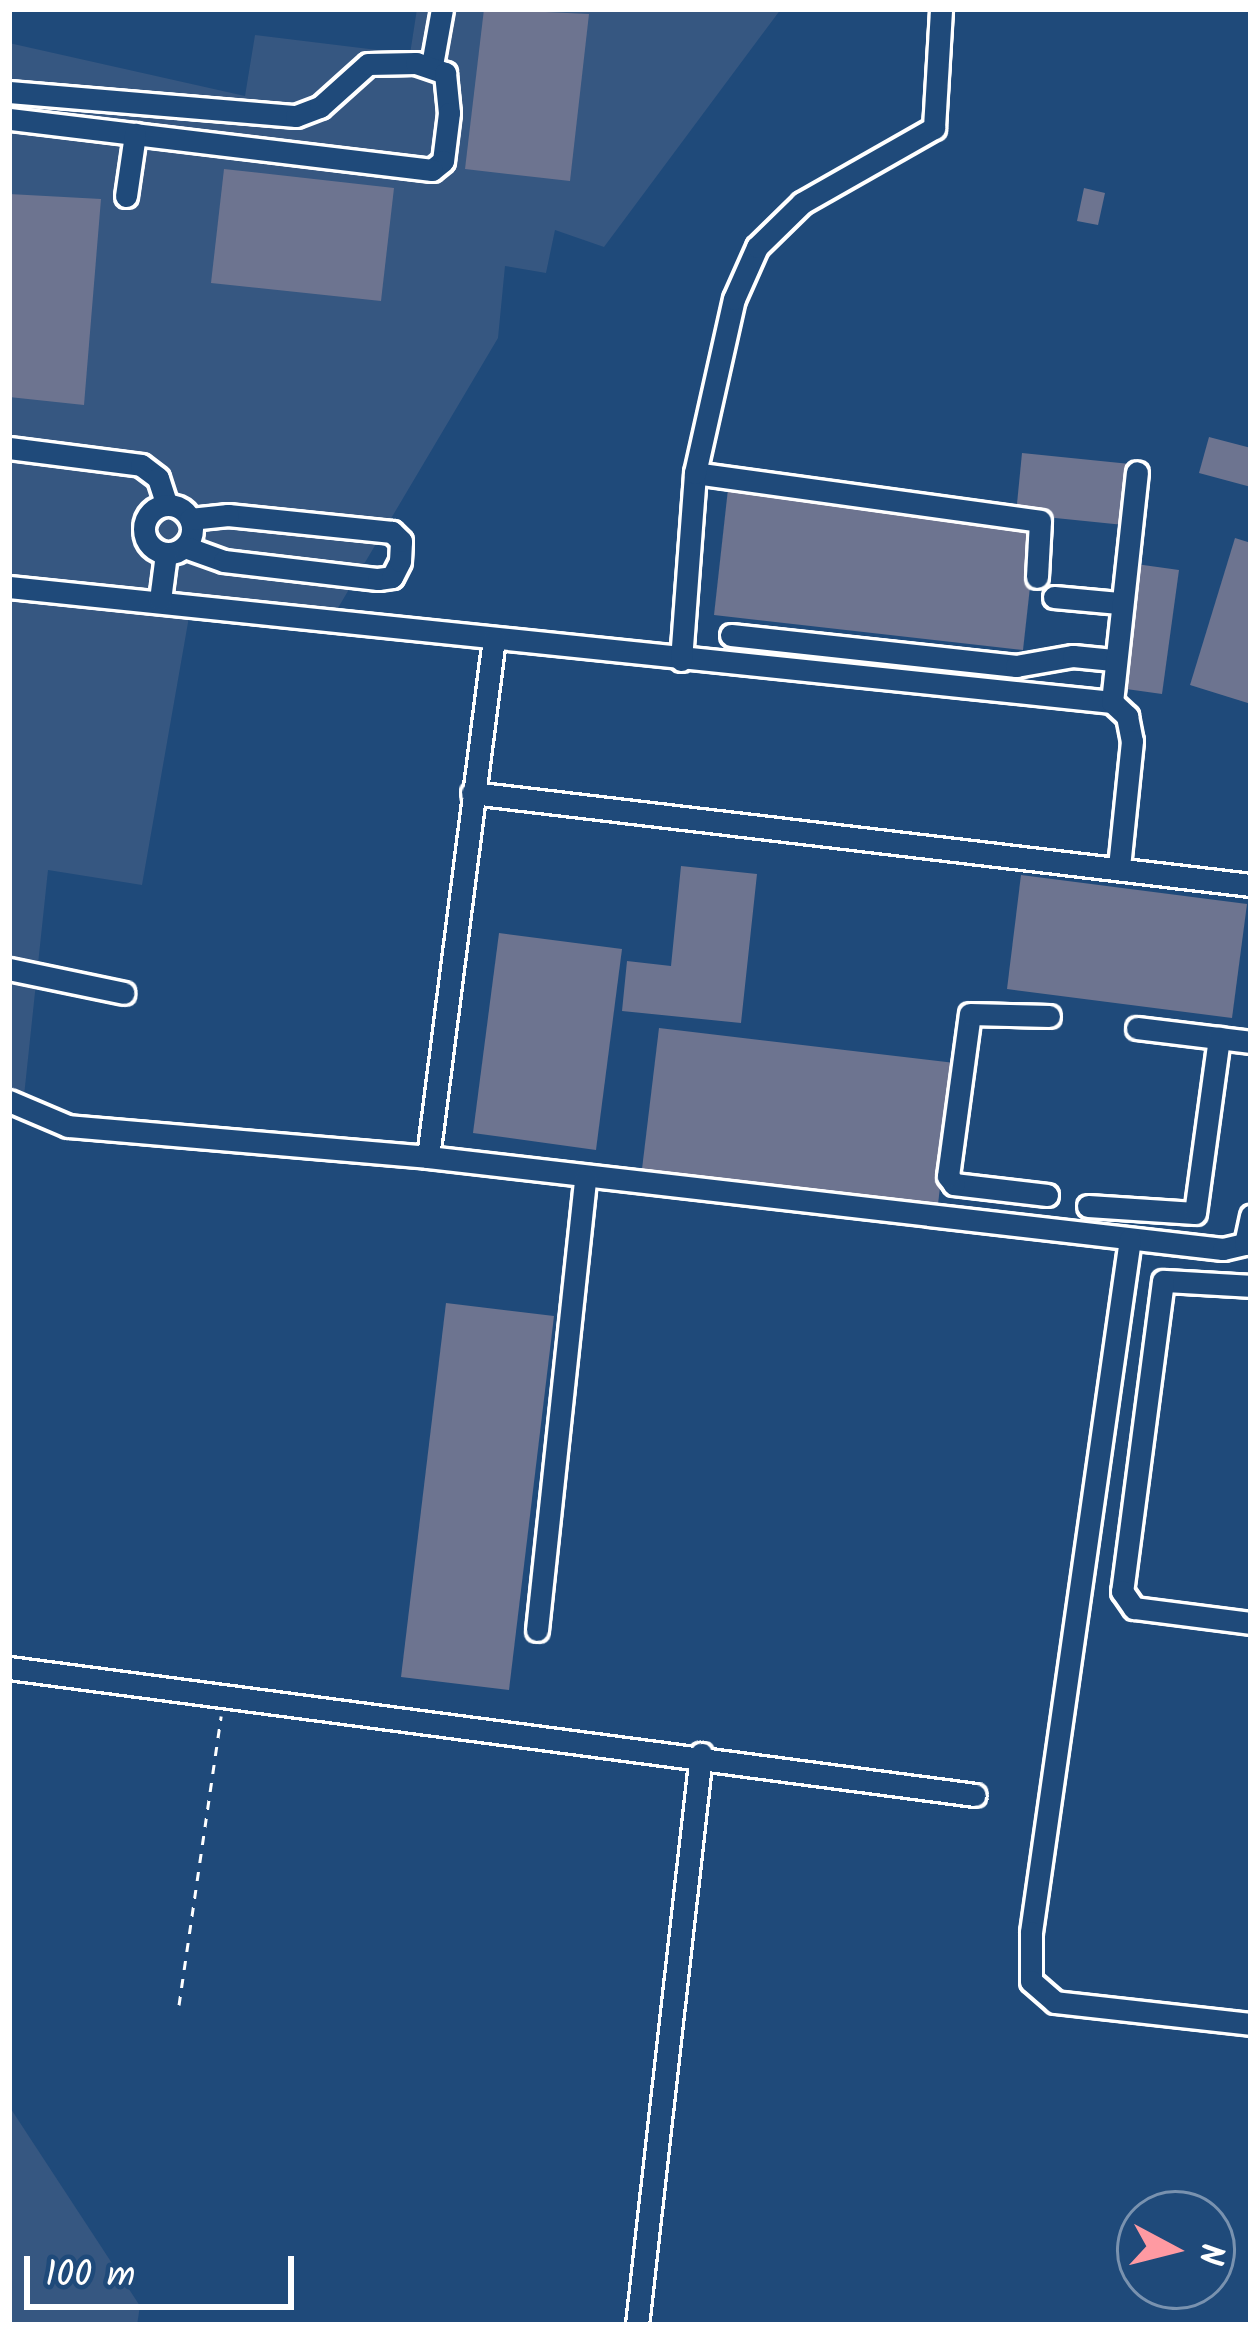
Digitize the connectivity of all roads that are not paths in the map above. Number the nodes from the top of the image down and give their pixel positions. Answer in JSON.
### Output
{"nodes":[{"id":1,"x":442,"y":9,"type":"edge"},
{"id":2,"x":940,"y":9,"type":"edge"},
{"id":3,"x":432,"y":65,"type":"junction"},
{"id":4,"x":9,"y":92,"type":"edge"},
{"id":5,"x":308,"y":113,"type":"junction"},
{"id":6,"x":9,"y":119,"type":"edge"},
{"id":7,"x":135,"y":134,"type":"junction"},
{"id":8,"x":310,"y":154,"type":"junction"},
{"id":9,"x":126,"y":196,"type":"dead end"},
{"id":10,"x":9,"y":448,"type":"edge"},
{"id":11,"x":1137,"y":472,"type":"dead end"},
{"id":12,"x":695,"y":473,"type":"junction"},
{"id":13,"x":167,"y":506,"type":"junction"},
{"id":14,"x":190,"y":519,"type":"junction"},
{"id":15,"x":176,"y":551,"type":"junction"},
{"id":16,"x":1037,"y":577,"type":"dead end"},
{"id":17,"x":9,"y":587,"type":"edge"},
{"id":18,"x":1054,"y":597,"type":"dead end"},
{"id":19,"x":160,"y":600,"type":"junction"},
{"id":20,"x":1119,"y":603,"type":"junction"},
{"id":21,"x":731,"y":635,"type":"dead end"},
{"id":22,"x":494,"y":638,"type":"junction"},
{"id":23,"x":681,"y":660,"type":"junction"},
{"id":24,"x":1113,"y":660,"type":"junction"},
{"id":25,"x":1112,"y":702,"type":"junction"},
{"id":26,"x":472,"y":793,"type":"junction"},
{"id":27,"x":1119,"y":867,"type":"junction"},
{"id":28,"x":1251,"y":885,"type":"edge"},
{"id":29,"x":9,"y":969,"type":"edge"},
{"id":30,"x":124,"y":993,"type":"dead end"},
{"id":31,"x":1049,"y":1016,"type":"dead end"},
{"id":32,"x":1137,"y":1028,"type":"dead end"},
{"id":33,"x":1219,"y":1038,"type":"junction"},
{"id":34,"x":1251,"y":1042,"type":"edge"},
{"id":35,"x":9,"y":1101,"type":"edge"},
{"id":36,"x":428,"y":1157,"type":"junction"},
{"id":37,"x":585,"y":1179,"type":"junction"},
{"id":38,"x":970,"y":1186,"type":"junction"},
{"id":39,"x":1047,"y":1195,"type":"dead end"},
{"id":40,"x":1088,"y":1206,"type":"dead end"},
{"id":41,"x":1251,"y":1216,"type":"edge"},
{"id":42,"x":965,"y":1221,"type":"junction"},
{"id":43,"x":1130,"y":1239,"type":"junction"},
{"id":44,"x":1251,"y":1286,"type":"edge"},
{"id":45,"x":1116,"y":1335,"type":"junction"},
{"id":46,"x":1154,"y":1339,"type":"junction"},
{"id":47,"x":1108,"y":1393,"type":"junction"},
{"id":48,"x":1147,"y":1396,"type":"junction"},
{"id":49,"x":1094,"y":1489,"type":"junction"},
{"id":50,"x":1135,"y":1492,"type":"junction"},
{"id":51,"x":1087,"y":1542,"type":"junction"},
{"id":52,"x":1127,"y":1548,"type":"junction"},
{"id":53,"x":1251,"y":1623,"type":"edge"},
{"id":54,"x":538,"y":1630,"type":"dead end"},
{"id":55,"x":9,"y":1668,"type":"edge"},
{"id":56,"x":701,"y":1754,"type":"junction"},
{"id":57,"x":975,"y":1796,"type":"dead end"},
{"id":58,"x":1251,"y":2024,"type":"edge"},
{"id":59,"x":637,"y":2325,"type":"edge"}],
"edges":[{"from":1,"to":3,"type":"street"},
{"from":2,"to":12,"type":"street"},
{"from":3,"to":5,"type":"street"},
{"from":3,"to":8,"type":"street"},
{"from":4,"to":5,"type":"street"},
{"from":5,"to":8,"type":"street"},
{"from":6,"to":7,"type":"street"},
{"from":7,"to":8,"type":"street"},
{"from":7,"to":9,"type":"street"},
{"from":10,"to":13,"type":"street"},
{"from":11,"to":20,"type":"street"},
{"from":12,"to":16,"type":"street"},
{"from":12,"to":23,"type":"street"},
{"from":13,"to":14,"type":"street"},
{"from":13,"to":15,"type":"street"},
{"from":14,"to":15,"type":"street"},
{"from":14,"to":15,"type":"street"},
{"from":15,"to":19,"type":"street"},
{"from":17,"to":19,"type":"street"},
{"from":18,"to":20,"type":"street"},
{"from":19,"to":22,"type":"street"},
{"from":20,"to":24,"type":"street"},
{"from":21,"to":24,"type":"street"},
{"from":22,"to":23,"type":"street"},
{"from":22,"to":26,"type":"street"},
{"from":23,"to":25,"type":"street"},
{"from":24,"to":25,"type":"street"},
{"from":25,"to":27,"type":"street"},
{"from":26,"to":27,"type":"street"},
{"from":26,"to":36,"type":"street"},
{"from":27,"to":28,"type":"street"},
{"from":29,"to":30,"type":"street"},
{"from":31,"to":38,"type":"street"},
{"from":32,"to":33,"type":"street"},
{"from":33,"to":34,"type":"street"},
{"from":33,"to":40,"type":"street"},
{"from":35,"to":36,"type":"street"},
{"from":36,"to":37,"type":"street"},
{"from":37,"to":42,"type":"street"},
{"from":37,"to":54,"type":"street"},
{"from":38,"to":39,"type":"street"},
{"from":38,"to":42,"type":"street"},
{"from":41,"to":43,"type":"street"},
{"from":42,"to":43,"type":"street"},
{"from":43,"to":45,"type":"street"},
{"from":44,"to":46,"type":"street"},
{"from":45,"to":46,"type":"street"},
{"from":45,"to":47,"type":"street"},
{"from":46,"to":48,"type":"street"},
{"from":47,"to":48,"type":"street"},
{"from":47,"to":49,"type":"street"},
{"from":48,"to":50,"type":"street"},
{"from":49,"to":50,"type":"street"},
{"from":49,"to":51,"type":"street"},
{"from":50,"to":52,"type":"street"},
{"from":51,"to":52,"type":"street"},
{"from":51,"to":58,"type":"street"},
{"from":52,"to":53,"type":"street"},
{"from":55,"to":56,"type":"street"},
{"from":56,"to":57,"type":"street"},
{"from":56,"to":59,"type":"street"}]}
